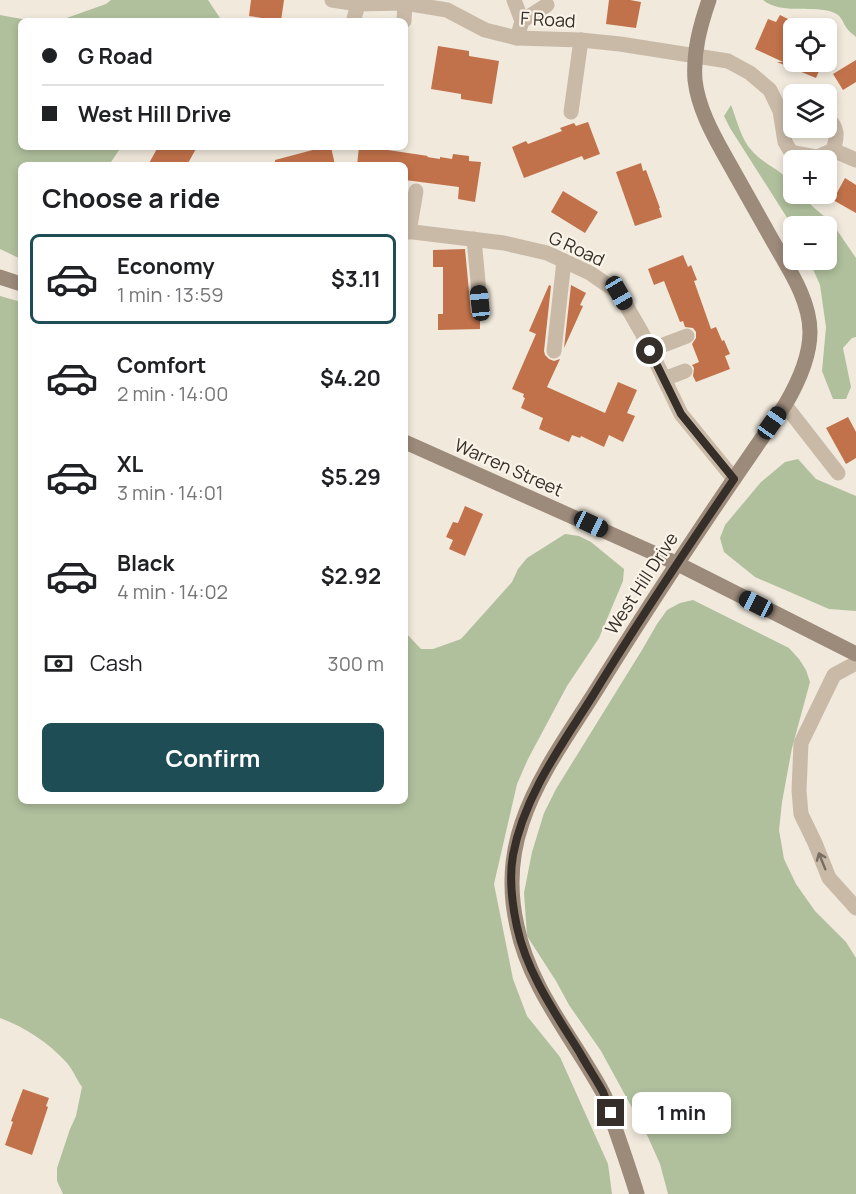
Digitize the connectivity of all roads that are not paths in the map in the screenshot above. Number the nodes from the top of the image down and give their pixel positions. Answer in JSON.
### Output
{"nodes":[{"id":1,"x":332,"y":0,"type":"edge"},
{"id":2,"x":514,"y":0,"type":"edge"},
{"id":3,"x":709,"y":0,"type":"edge"},
{"id":4,"x":405,"y":3,"type":"junction"},
{"id":5,"x":547,"y":5,"type":"dead end"},
{"id":6,"x":404,"y":18,"type":"edge"},
{"id":7,"x":522,"y":21,"type":"junction"},
{"id":8,"x":517,"y":38,"type":"junction"},
{"id":9,"x":581,"y":40,"type":"junction"},
{"id":10,"x":694,"y":57,"type":"junction"},
{"id":11,"x":783,"y":105,"type":"edge"},
{"id":12,"x":571,"y":112,"type":"dead end"},
{"id":13,"x":837,"y":138,"type":"edge"},
{"id":14,"x":832,"y":150,"type":"edge"},
{"id":15,"x":837,"y":152,"type":"edge"},
{"id":16,"x":856,"y":160,"type":"edge"},
{"id":17,"x":416,"y":191,"type":"dead end"},
{"id":18,"x":408,"y":227,"type":"edge"},
{"id":19,"x":408,"y":231,"type":"edge"},
{"id":20,"x":474,"y":239,"type":"junction"},
{"id":21,"x":564,"y":261,"type":"junction"},
{"id":22,"x":0,"y":277,"type":"edge"},
{"id":23,"x":18,"y":283,"type":"edge"},
{"id":24,"x":480,"y":303,"type":"dead end"},
{"id":25,"x":687,"y":336,"type":"dead end"},
{"id":26,"x":554,"y":351,"type":"dead end"},
{"id":27,"x":650,"y":351,"type":"junction"},
{"id":28,"x":685,"y":371,"type":"dead end"},
{"id":29,"x":664,"y":379,"type":"junction"},
{"id":30,"x":785,"y":405,"type":"junction"},
{"id":31,"x":408,"y":443,"type":"edge"},
{"id":32,"x":838,"y":473,"type":"dead end"},
{"id":33,"x":734,"y":479,"type":"junction"},
{"id":34,"x":676,"y":563,"type":"junction"},
{"id":35,"x":856,"y":654,"type":"edge"},
{"id":36,"x":856,"y":663,"type":"edge"},
{"id":37,"x":856,"y":908,"type":"edge"},
{"id":38,"x":637,"y":1194,"type":"edge"}],
"edges":[{"from":1,"to":4,"type":"street","name":"F Road"},
{"from":2,"to":7,"type":"street"},
{"from":3,"to":10,"type":"street","name":"West Hill Drive"},
{"from":4,"to":6,"type":"street"},
{"from":4,"to":8,"type":"street","name":"F Road"},
{"from":5,"to":7,"type":"street"},
{"from":7,"to":8,"type":"street"},
{"from":8,"to":9,"type":"street","name":"F Road"},
{"from":9,"to":10,"type":"street","name":"F Road"},
{"from":9,"to":12,"type":"street"},
{"from":10,"to":11,"type":"street","name":"F Road"},
{"from":10,"to":30,"type":"street","name":"West Hill Drive"},
{"from":13,"to":14,"type":"street"},
{"from":15,"to":16,"type":"street"},
{"from":17,"to":18,"type":"street"},
{"from":19,"to":20,"type":"street","name":"G Road"},
{"from":20,"to":21,"type":"street","name":"G Road"},
{"from":20,"to":24,"type":"street"},
{"from":21,"to":26,"type":"street"},
{"from":21,"to":27,"type":"street","name":"G Road"},
{"from":22,"to":23,"type":"street"},
{"from":25,"to":27,"type":"street"},
{"from":27,"to":29,"type":"street","name":"G Road"},
{"from":28,"to":29,"type":"street"},
{"from":29,"to":33,"type":"street","name":"G Road"},
{"from":30,"to":32,"type":"street"},
{"from":30,"to":33,"type":"street","name":"West Hill Drive"},
{"from":31,"to":34,"type":"street","name":"Warren Street"},
{"from":33,"to":34,"type":"street","name":"West Hill Drive"},
{"from":34,"to":35,"type":"street","name":"Warren Street"},
{"from":34,"to":38,"type":"street","name":"West Hill Drive"},
{"from":37,"to":36,"type":"street","one_way":true}]}
